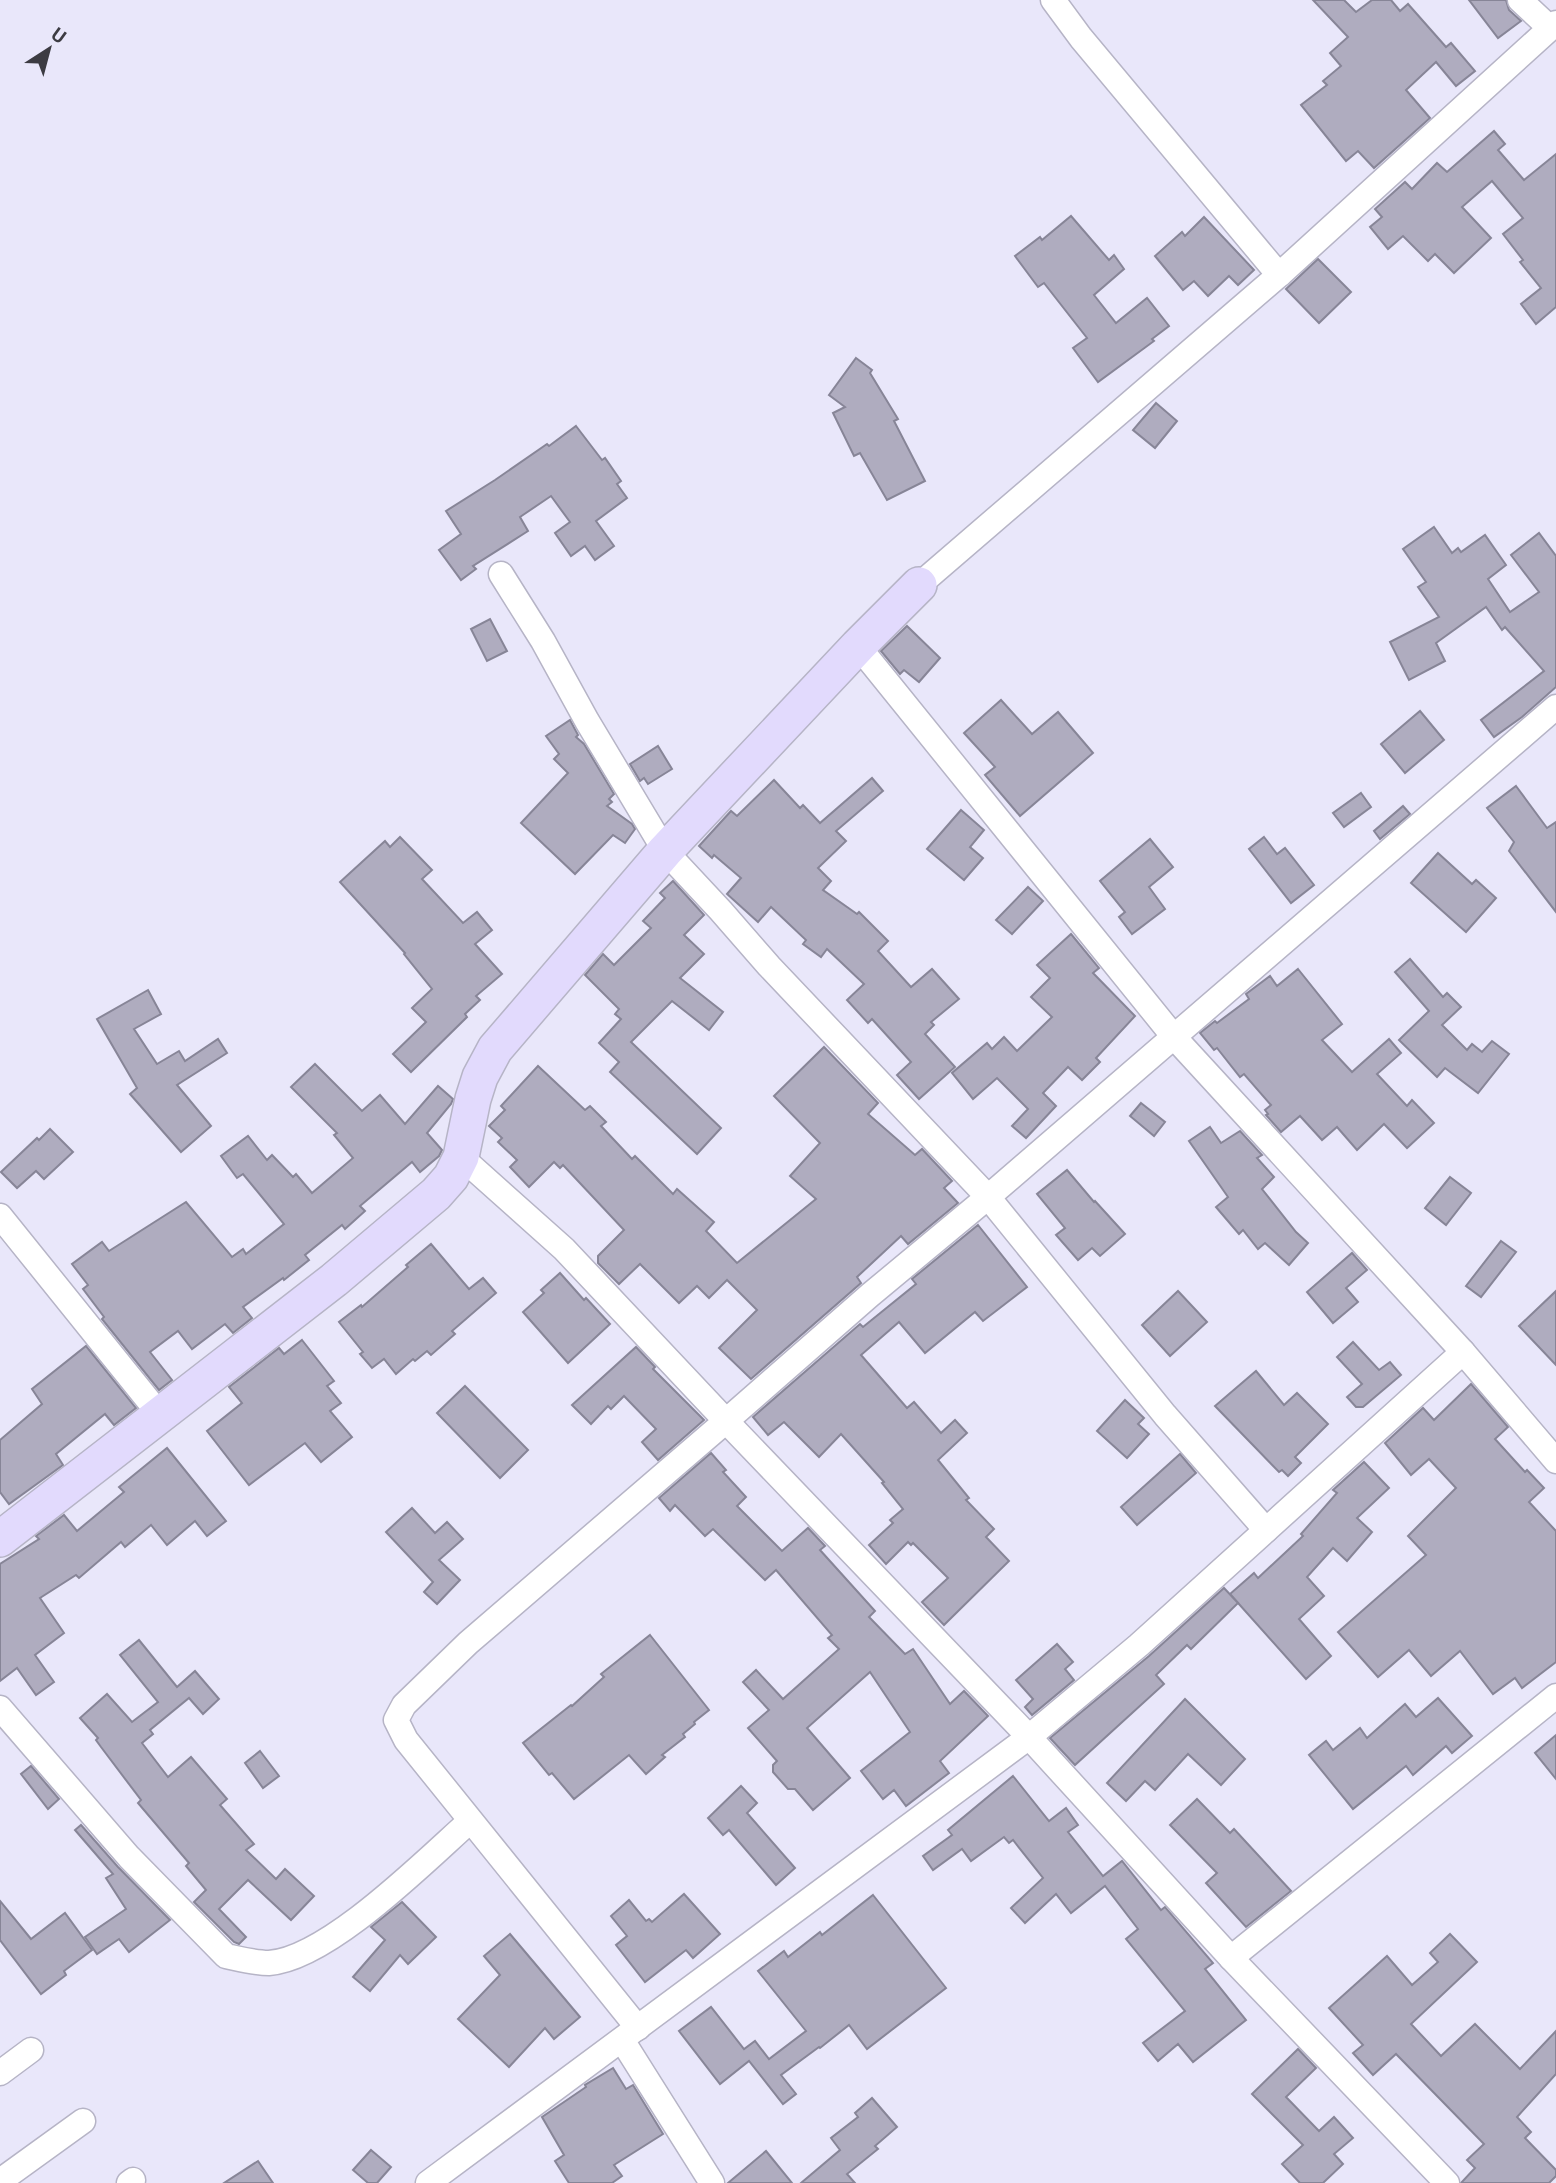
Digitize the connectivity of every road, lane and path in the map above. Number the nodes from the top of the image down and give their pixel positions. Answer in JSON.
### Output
{"nodes":[{"id":1,"x":1053,"y":0,"type":"edge"},
{"id":2,"x":1520,"y":0,"type":"edge"},
{"id":3,"x":1553,"y":25,"type":"edge"},
{"id":4,"x":1279,"y":275,"type":"junction"},
{"id":5,"x":501,"y":574,"type":"dead end"},
{"id":6,"x":919,"y":585,"type":"joint"},
{"id":7,"x":858,"y":646,"type":"junction"},
{"id":8,"x":1556,"y":707,"type":"edge"},
{"id":9,"x":665,"y":851,"type":"junction"},
{"id":10,"x":1174,"y":1037,"type":"junction"},
{"id":11,"x":461,"y":1157,"type":"junction"},
{"id":12,"x":988,"y":1197,"type":"junction"},
{"id":13,"x":0,"y":1216,"type":"edge"},
{"id":14,"x":1463,"y":1352,"type":"junction"},
{"id":15,"x":161,"y":1416,"type":"junction"},
{"id":16,"x":726,"y":1422,"type":"junction"},
{"id":17,"x":1556,"y":1461,"type":"edge"},
{"id":18,"x":1266,"y":1530,"type":"junction"},
{"id":19,"x":0,"y":1539,"type":"edge"},
{"id":20,"x":1556,"y":1696,"type":"edge"},
{"id":21,"x":0,"y":1708,"type":"edge"},
{"id":22,"x":1029,"y":1737,"type":"junction"},
{"id":23,"x":470,"y":1821,"type":"junction"},
{"id":24,"x":1231,"y":1958,"type":"junction"},
{"id":25,"x":630,"y":2034,"type":"junction"},
{"id":26,"x":31,"y":2050,"type":"dead end"},
{"id":27,"x":0,"y":2073,"type":"edge"},
{"id":28,"x":83,"y":2121,"type":"dead end"},
{"id":29,"x":0,"y":2181,"type":"edge"},
{"id":30,"x":428,"y":2183,"type":"edge"},
{"id":31,"x":712,"y":2183,"type":"edge"},
{"id":32,"x":1447,"y":2183,"type":"edge"}],
"edges":[{"from":1,"to":4,"type":"street"},
{"from":2,"to":3,"type":"street"},
{"from":3,"to":4,"type":"street"},
{"from":4,"to":6,"type":"street"},
{"from":5,"to":9,"type":"street"},
{"from":6,"to":7,"type":"street"},
{"from":7,"to":9,"type":"street"},
{"from":7,"to":10,"type":"street"},
{"from":8,"to":10,"type":"street"},
{"from":9,"to":11,"type":"street"},
{"from":9,"to":12,"type":"street"},
{"from":10,"to":12,"type":"street"},
{"from":10,"to":14,"type":"street"},
{"from":11,"to":15,"type":"street"},
{"from":11,"to":16,"type":"street"},
{"from":12,"to":16,"type":"street"},
{"from":12,"to":18,"type":"street"},
{"from":13,"to":15,"type":"street"},
{"from":14,"to":17,"type":"street"},
{"from":14,"to":18,"type":"street"},
{"from":15,"to":19,"type":"street"},
{"from":16,"to":22,"type":"street"},
{"from":16,"to":23,"type":"street"},
{"from":18,"to":22,"type":"street"},
{"from":20,"to":24,"type":"street"},
{"from":21,"to":23,"type":"street"},
{"from":22,"to":24,"type":"street"},
{"from":22,"to":25,"type":"street"},
{"from":23,"to":25,"type":"street"},
{"from":24,"to":32,"type":"street"},
{"from":25,"to":30,"type":"street"},
{"from":25,"to":31,"type":"street"},
{"from":26,"to":27,"type":"street"},
{"from":28,"to":29,"type":"street"}]}
